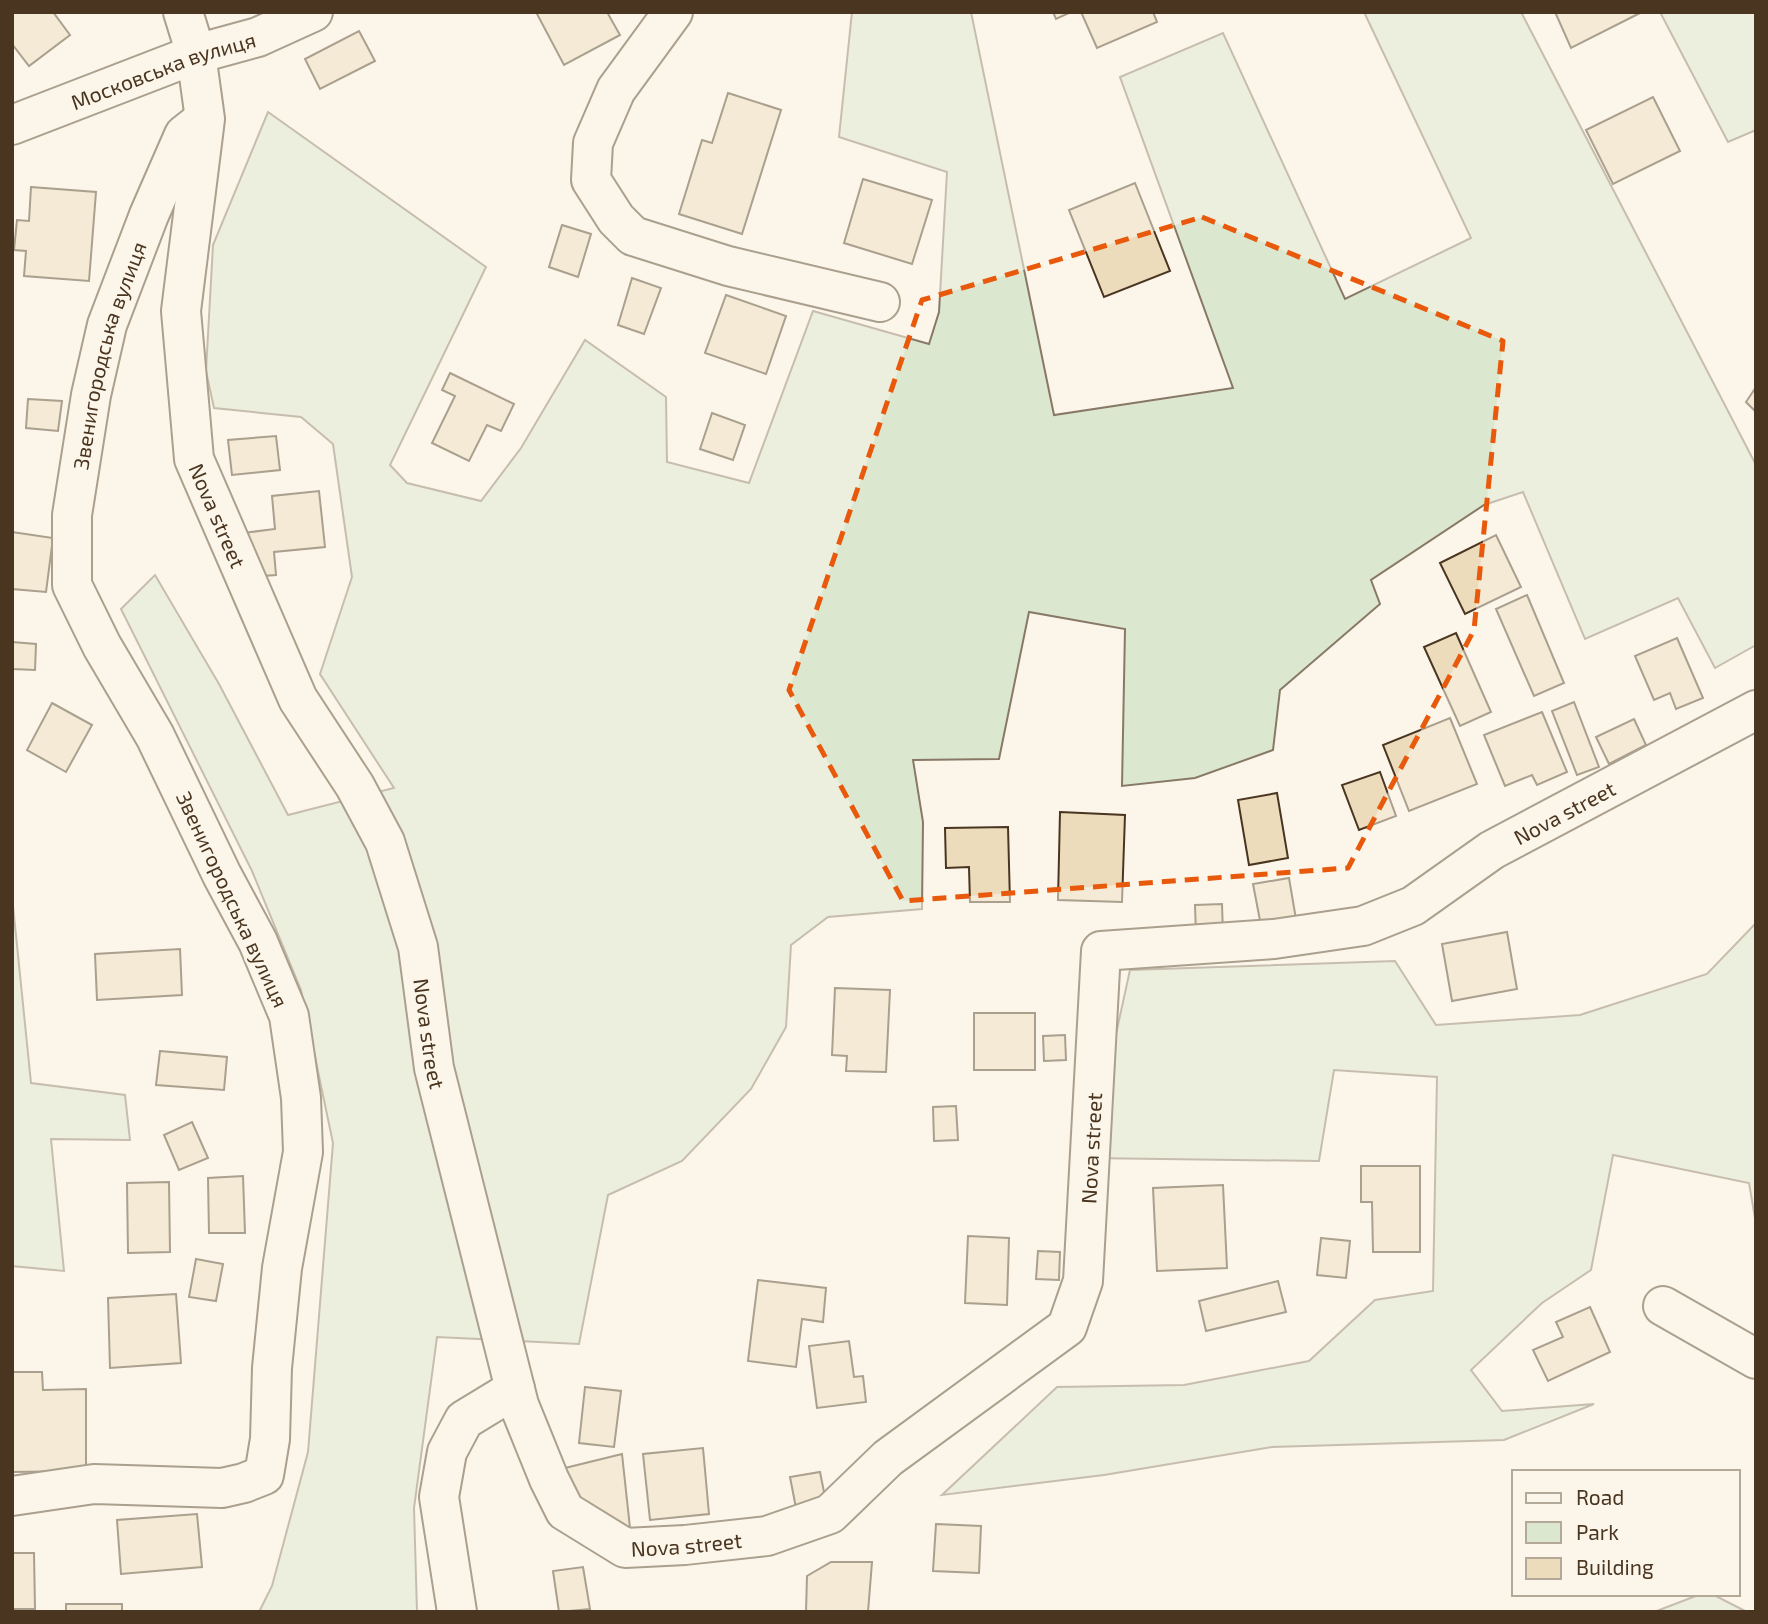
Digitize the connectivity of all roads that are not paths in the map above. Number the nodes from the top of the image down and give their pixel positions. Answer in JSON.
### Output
{"nodes":[{"id":1,"x":183,"y":12,"type":"edge"},
{"id":2,"x":313,"y":12,"type":"edge"},
{"id":3,"x":673,"y":12,"type":"edge"},
{"id":4,"x":196,"y":54,"type":"junction"},
{"id":5,"x":205,"y":119,"type":"junction"},
{"id":6,"x":12,"y":125,"type":"edge"},
{"id":7,"x":880,"y":302,"type":"dead end"},
{"id":8,"x":1756,"y":710,"type":"edge"},
{"id":9,"x":1663,"y":1307,"type":"dead end"},
{"id":10,"x":1756,"y":1359,"type":"edge"},
{"id":11,"x":515,"y":1389,"type":"junction"},
{"id":12,"x":12,"y":1496,"type":"edge"},
{"id":13,"x":457,"y":1612,"type":"edge"}],
"edges":[{"from":1,"to":4,"type":"street","name":"Nova street"},
{"from":2,"to":4,"type":"street","name":"Московська вулиця"},
{"from":3,"to":7,"type":"street"},
{"from":4,"to":5,"type":"street","name":"Nova street"},
{"from":4,"to":6,"type":"street","name":"Московська вулиця"},
{"from":5,"to":11,"type":"street","name":"Nova street"},
{"from":5,"to":12,"type":"street","name":"Звенигородська вулиця"},
{"from":8,"to":11,"type":"street","name":"Nova street"},
{"from":9,"to":10,"type":"street"},
{"from":11,"to":13,"type":"street"}]}
